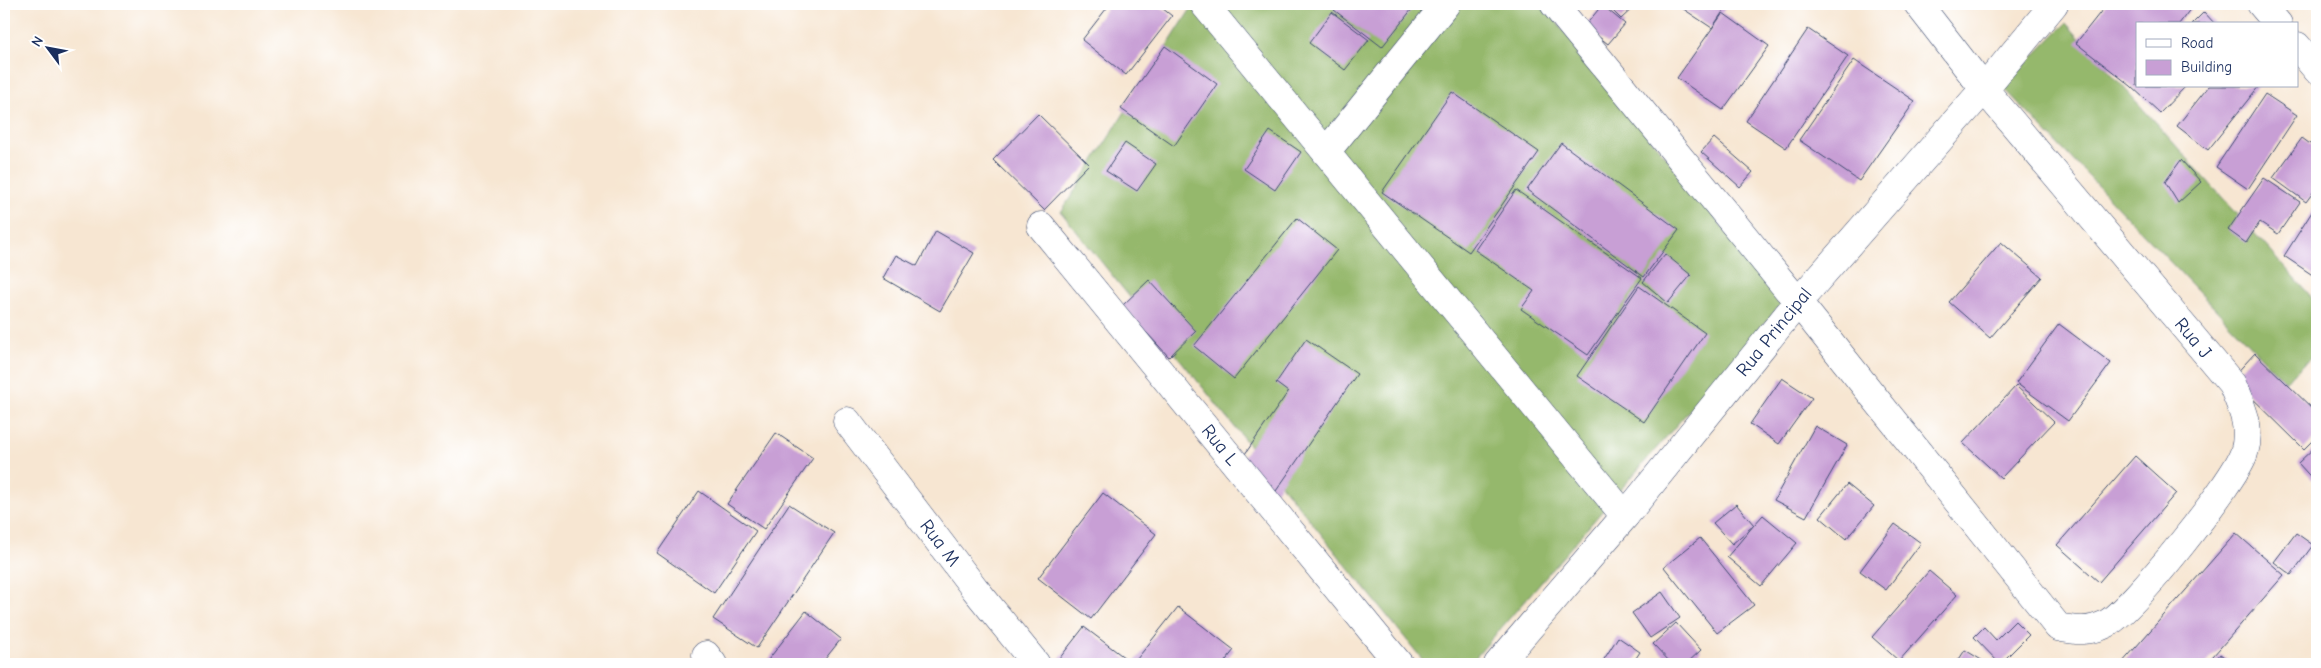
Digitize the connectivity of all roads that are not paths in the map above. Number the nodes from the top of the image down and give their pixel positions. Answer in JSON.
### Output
{"nodes":[{"id":1,"x":1204,"y":4,"type":"edge"},
{"id":2,"x":1446,"y":4,"type":"edge"},
{"id":3,"x":1554,"y":4,"type":"edge"},
{"id":4,"x":1918,"y":4,"type":"edge"},
{"id":5,"x":2054,"y":4,"type":"edge"},
{"id":6,"x":2261,"y":4,"type":"edge"},
{"id":7,"x":2276,"y":22,"type":"edge"},
{"id":8,"x":2298,"y":47,"type":"edge"},
{"id":9,"x":2317,"y":70,"type":"edge"},
{"id":10,"x":1984,"y":89,"type":"junction"},
{"id":11,"x":1326,"y":152,"type":"junction"},
{"id":12,"x":1041,"y":226,"type":"dead end"},
{"id":13,"x":1798,"y":302,"type":"junction"},
{"id":14,"x":847,"y":421,"type":"dead end"},
{"id":15,"x":1625,"y":516,"type":"junction"},
{"id":16,"x":1036,"y":664,"type":"edge"},
{"id":17,"x":1399,"y":664,"type":"edge"},
{"id":18,"x":1498,"y":664,"type":"edge"}],
"edges":[{"from":1,"to":11,"type":"street"},
{"from":2,"to":11,"type":"street"},
{"from":3,"to":13,"type":"street","name":"Rua J"},
{"from":4,"to":10,"type":"street","name":"Rua J"},
{"from":5,"to":10,"type":"street","name":"Rua Principal"},
{"from":6,"to":7,"type":"street"},
{"from":8,"to":9,"type":"street"},
{"from":10,"to":13,"type":"street","name":"Rua Principal"},
{"from":10,"to":13,"type":"street","name":"Rua J"},
{"from":11,"to":15,"type":"street"},
{"from":12,"to":17,"type":"street","name":"Rua L"},
{"from":13,"to":15,"type":"street","name":"Rua Principal"},
{"from":14,"to":16,"type":"street","name":"Rua M"},
{"from":15,"to":18,"type":"street","name":"Rua Principal"}]}
